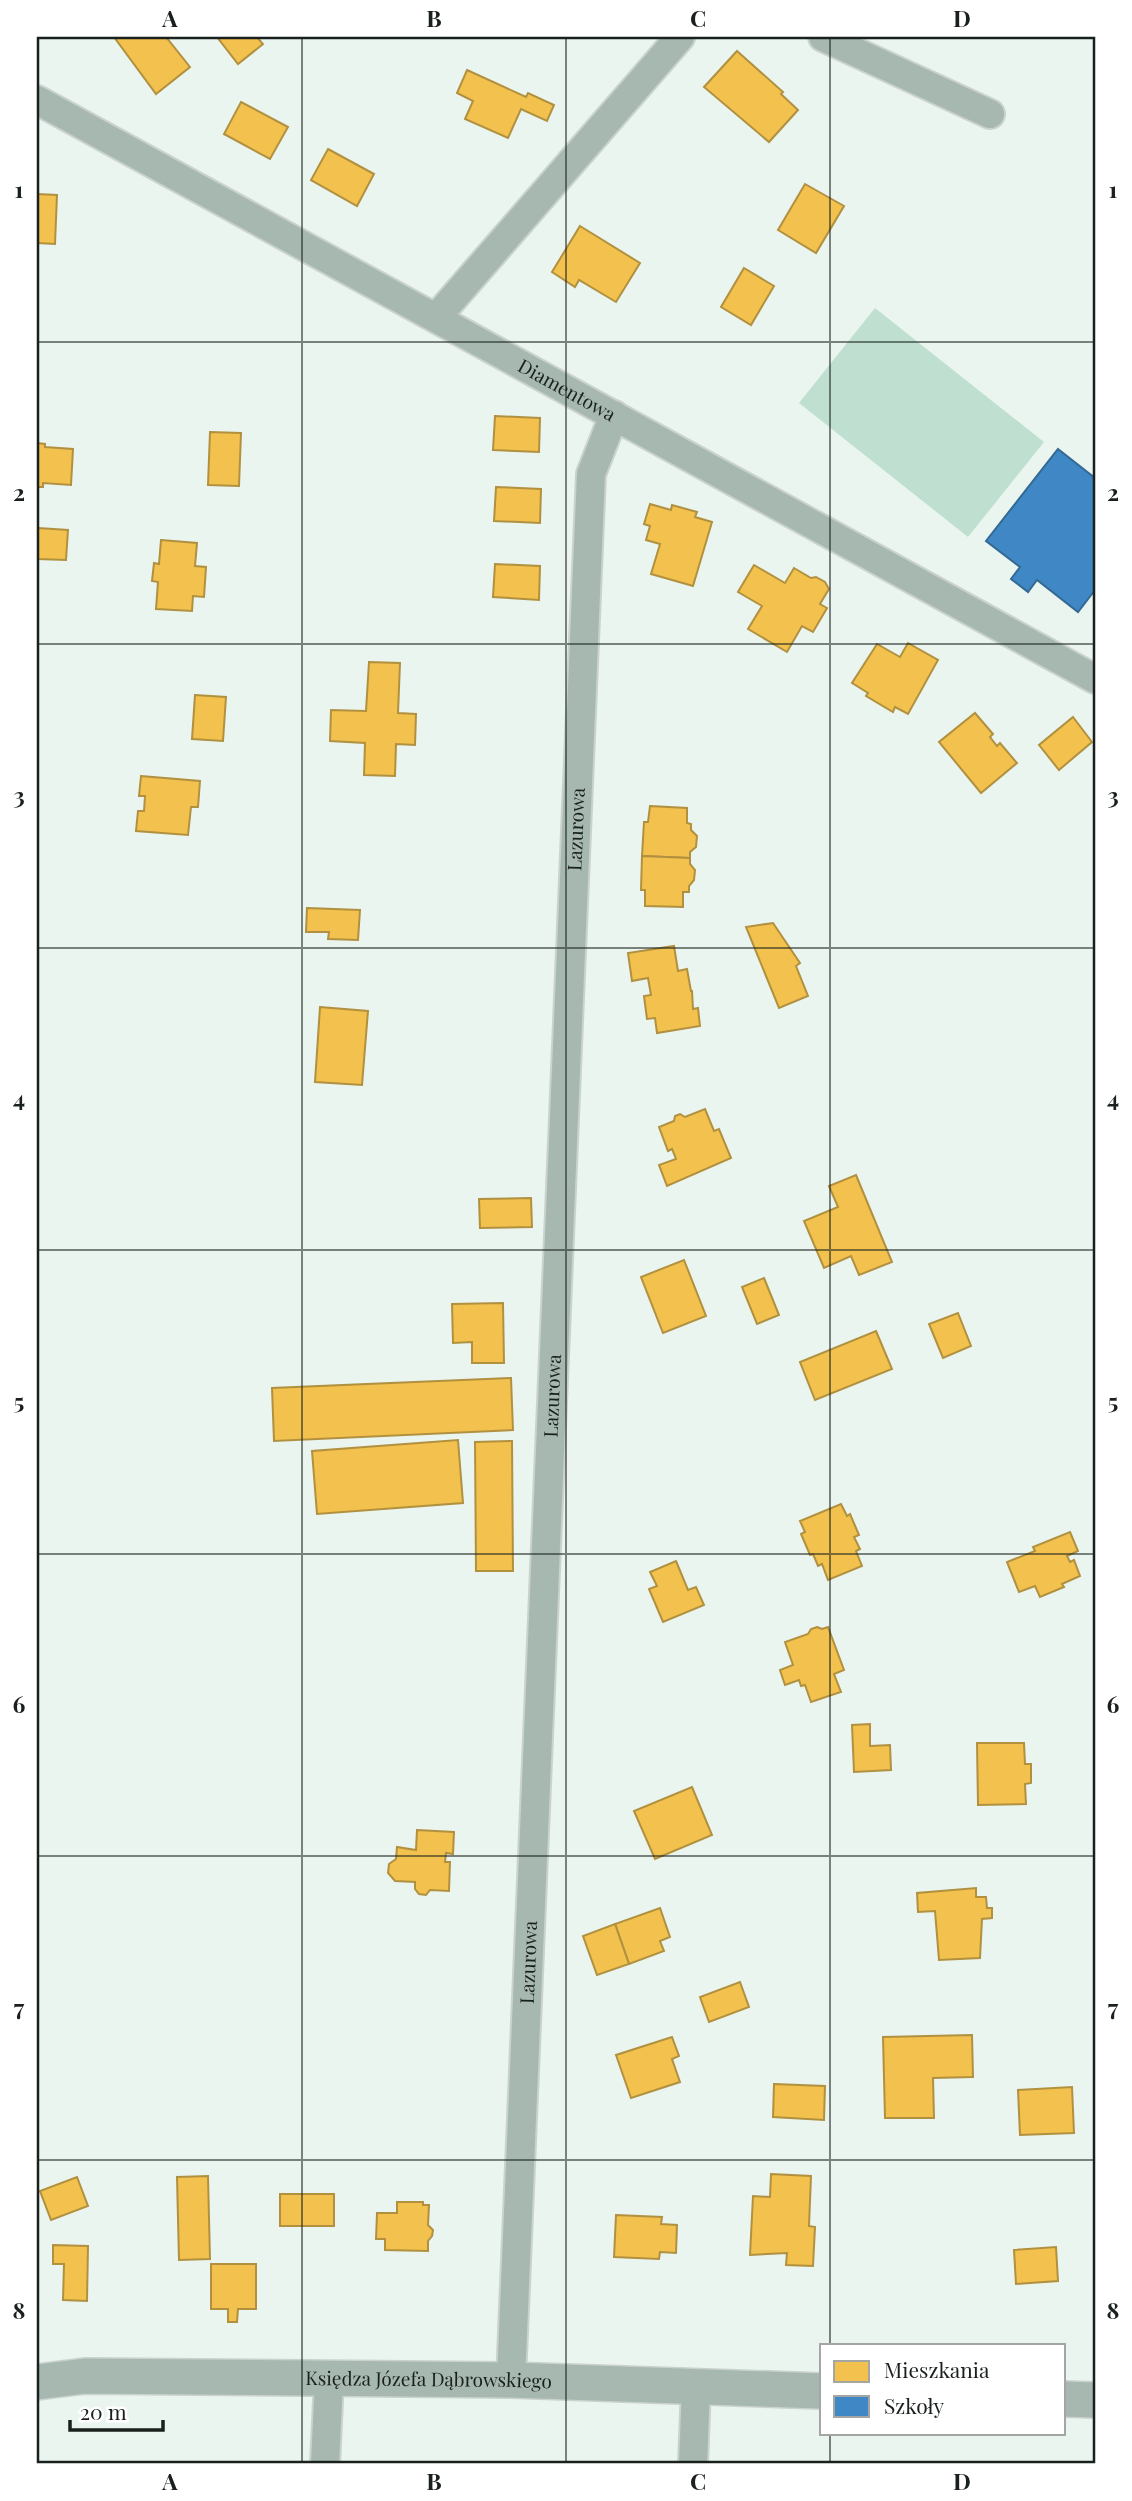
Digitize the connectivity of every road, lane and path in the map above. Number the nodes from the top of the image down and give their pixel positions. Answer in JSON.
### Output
{"nodes":[{"id":1,"x":680,"y":37,"type":"edge"},
{"id":2,"x":823,"y":37,"type":"edge"},
{"id":3,"x":37,"y":100,"type":"edge"},
{"id":4,"x":990,"y":114,"type":"dead end"},
{"id":5,"x":436,"y":318,"type":"junction"},
{"id":6,"x":614,"y":415,"type":"junction"},
{"id":7,"x":1095,"y":679,"type":"edge"},
{"id":8,"x":329,"y":2379,"type":"junction"},
{"id":9,"x":511,"y":2380,"type":"junction"},
{"id":10,"x":37,"y":2382,"type":"edge"},
{"id":11,"x":696,"y":2386,"type":"junction"},
{"id":12,"x":820,"y":2391,"type":"edge"},
{"id":13,"x":1066,"y":2399,"type":"edge"},
{"id":14,"x":1095,"y":2400,"type":"edge"},
{"id":15,"x":325,"y":2464,"type":"edge"},
{"id":16,"x":693,"y":2464,"type":"edge"}],
"edges":[{"from":1,"to":5,"type":"street"},
{"from":2,"to":4,"type":"street"},
{"from":3,"to":5,"type":"street","name":"Diamentowa"},
{"from":5,"to":6,"type":"street","name":"Diamentowa"},
{"from":6,"to":7,"type":"street","name":"Diamentowa"},
{"from":6,"to":9,"type":"street","name":"Lazurowa"},
{"from":8,"to":9,"type":"street","name":"Księdza Józefa Dąbrowskiego"},
{"from":8,"to":10,"type":"street","name":"Księdza Józefa Dąbrowskiego"},
{"from":8,"to":15,"type":"street"},
{"from":9,"to":11,"type":"street","name":"Księdza Józefa Dąbrowskiego"},
{"from":11,"to":12,"type":"street","name":"Księdza Józefa Dąbrowskiego"},
{"from":11,"to":16,"type":"street"},
{"from":13,"to":14,"type":"street"}]}
